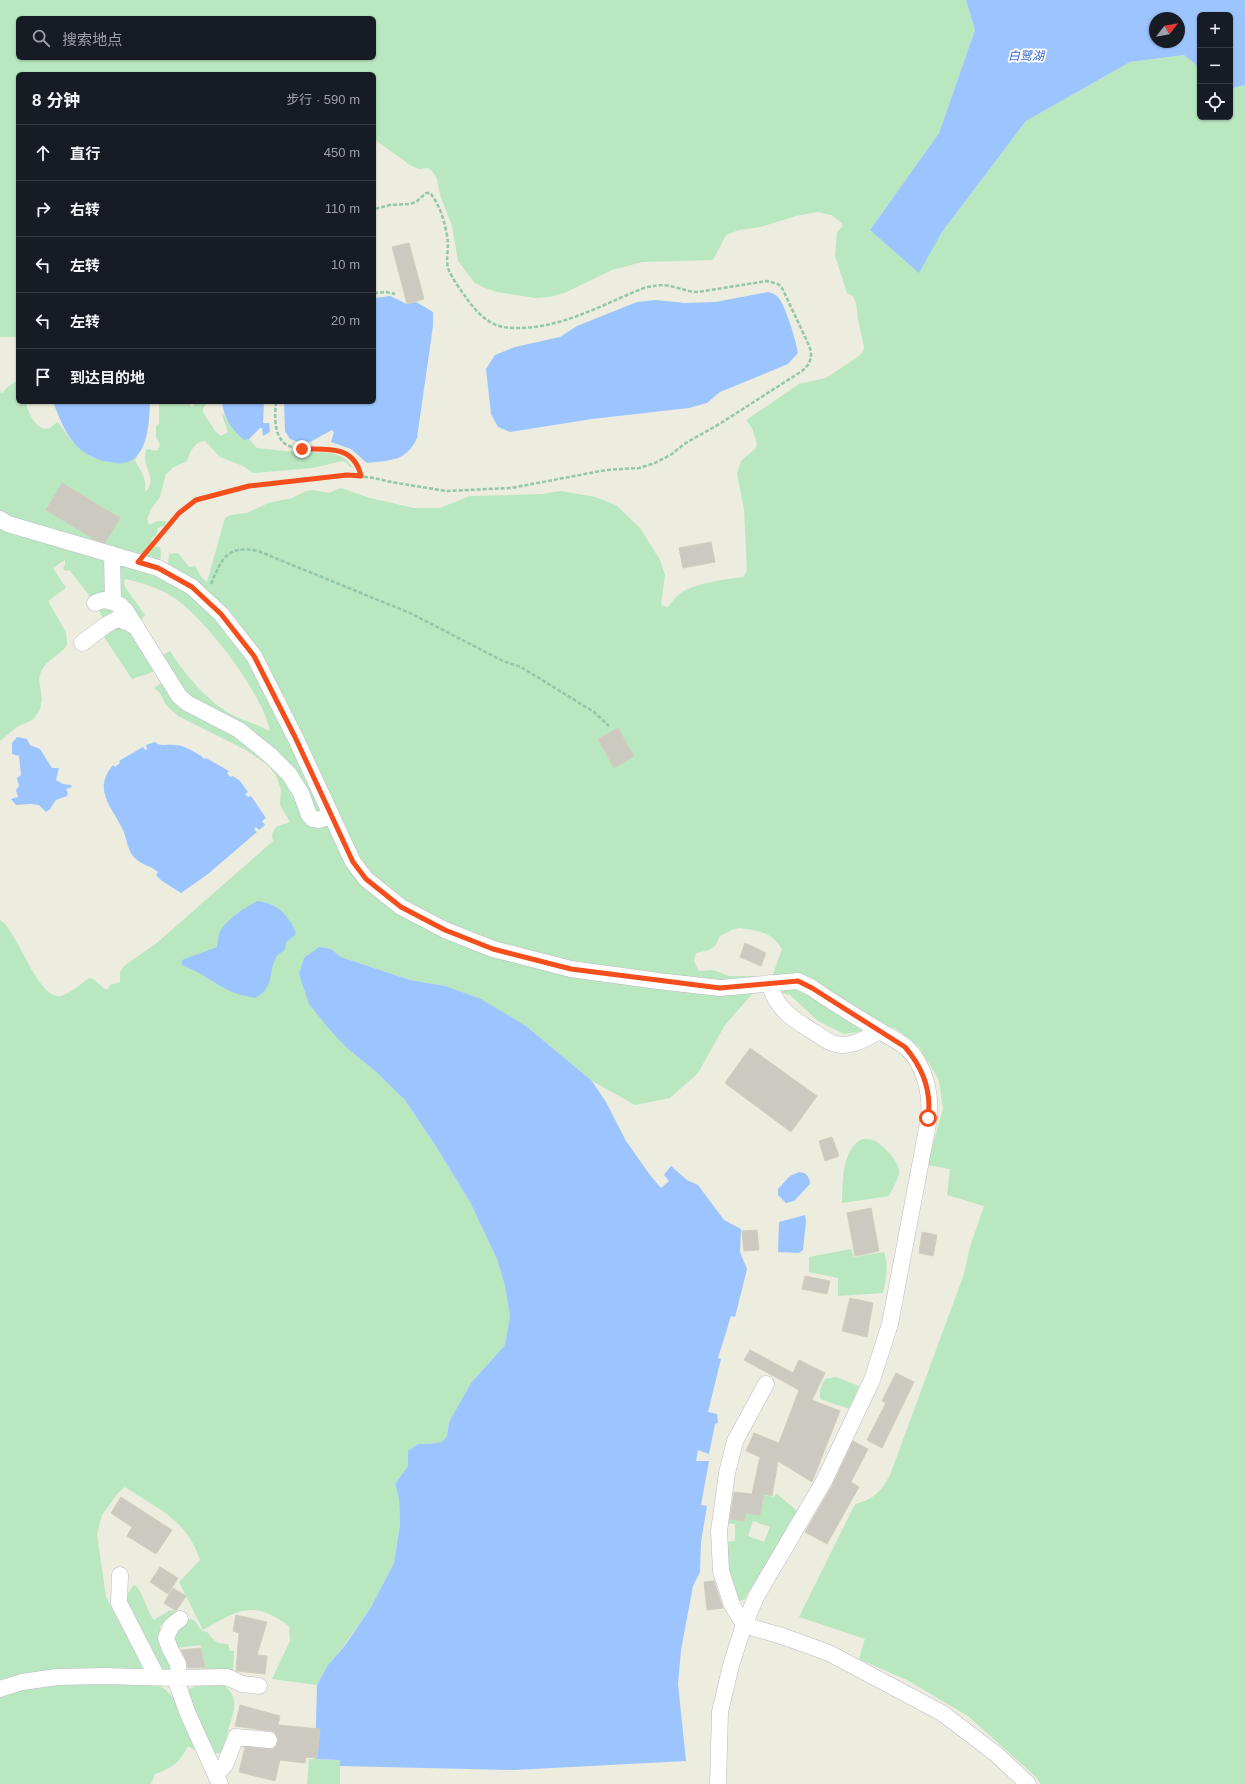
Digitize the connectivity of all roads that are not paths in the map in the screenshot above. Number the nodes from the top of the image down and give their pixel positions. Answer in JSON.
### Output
{"nodes":[{"id":1,"x":0,"y":519,"type":"edge"},
{"id":2,"x":112,"y":554,"type":"junction"},
{"id":3,"x":113,"y":602,"type":"junction"},
{"id":4,"x":95,"y":603,"type":"dead end"},
{"id":5,"x":137,"y":628,"type":"junction"},
{"id":6,"x":82,"y":643,"type":"dead end"},
{"id":7,"x":331,"y":816,"type":"junction"},
{"id":8,"x":770,"y":983,"type":"junction"},
{"id":9,"x":879,"y":1031,"type":"junction"},
{"id":10,"x":766,"y":1384,"type":"dead end"},
{"id":11,"x":120,"y":1575,"type":"dead end"},
{"id":12,"x":180,"y":1619,"type":"dead end"},
{"id":13,"x":744,"y":1625,"type":"junction"},
{"id":14,"x":157,"y":1677,"type":"junction"},
{"id":15,"x":177,"y":1678,"type":"junction"},
{"id":16,"x":259,"y":1686,"type":"dead end"},
{"id":17,"x":0,"y":1689,"type":"edge"},
{"id":18,"x":269,"y":1740,"type":"dead end"},
{"id":19,"x":220,"y":1775,"type":"edge"},
{"id":20,"x":230,"y":1784,"type":"edge"},
{"id":21,"x":718,"y":1784,"type":"edge"},
{"id":22,"x":1028,"y":1784,"type":"edge"}],
"edges":[{"from":1,"to":2,"type":"street"},
{"from":2,"to":3,"type":"street"},
{"from":2,"to":7,"type":"street"},
{"from":3,"to":4,"type":"street"},
{"from":3,"to":5,"type":"street"},
{"from":5,"to":6,"type":"street"},
{"from":5,"to":7,"type":"street"},
{"from":7,"to":8,"type":"street"},
{"from":8,"to":9,"type":"street"},
{"from":8,"to":9,"type":"street"},
{"from":9,"to":13,"type":"street"},
{"from":10,"to":13,"type":"street"},
{"from":11,"to":14,"type":"street"},
{"from":12,"to":15,"type":"street"},
{"from":13,"to":21,"type":"street"},
{"from":13,"to":22,"type":"street"},
{"from":14,"to":15,"type":"street"},
{"from":14,"to":17,"type":"street"},
{"from":15,"to":16,"type":"street"},
{"from":15,"to":19,"type":"street"},
{"from":18,"to":19,"type":"street"},
{"from":19,"to":20,"type":"street"}]}
